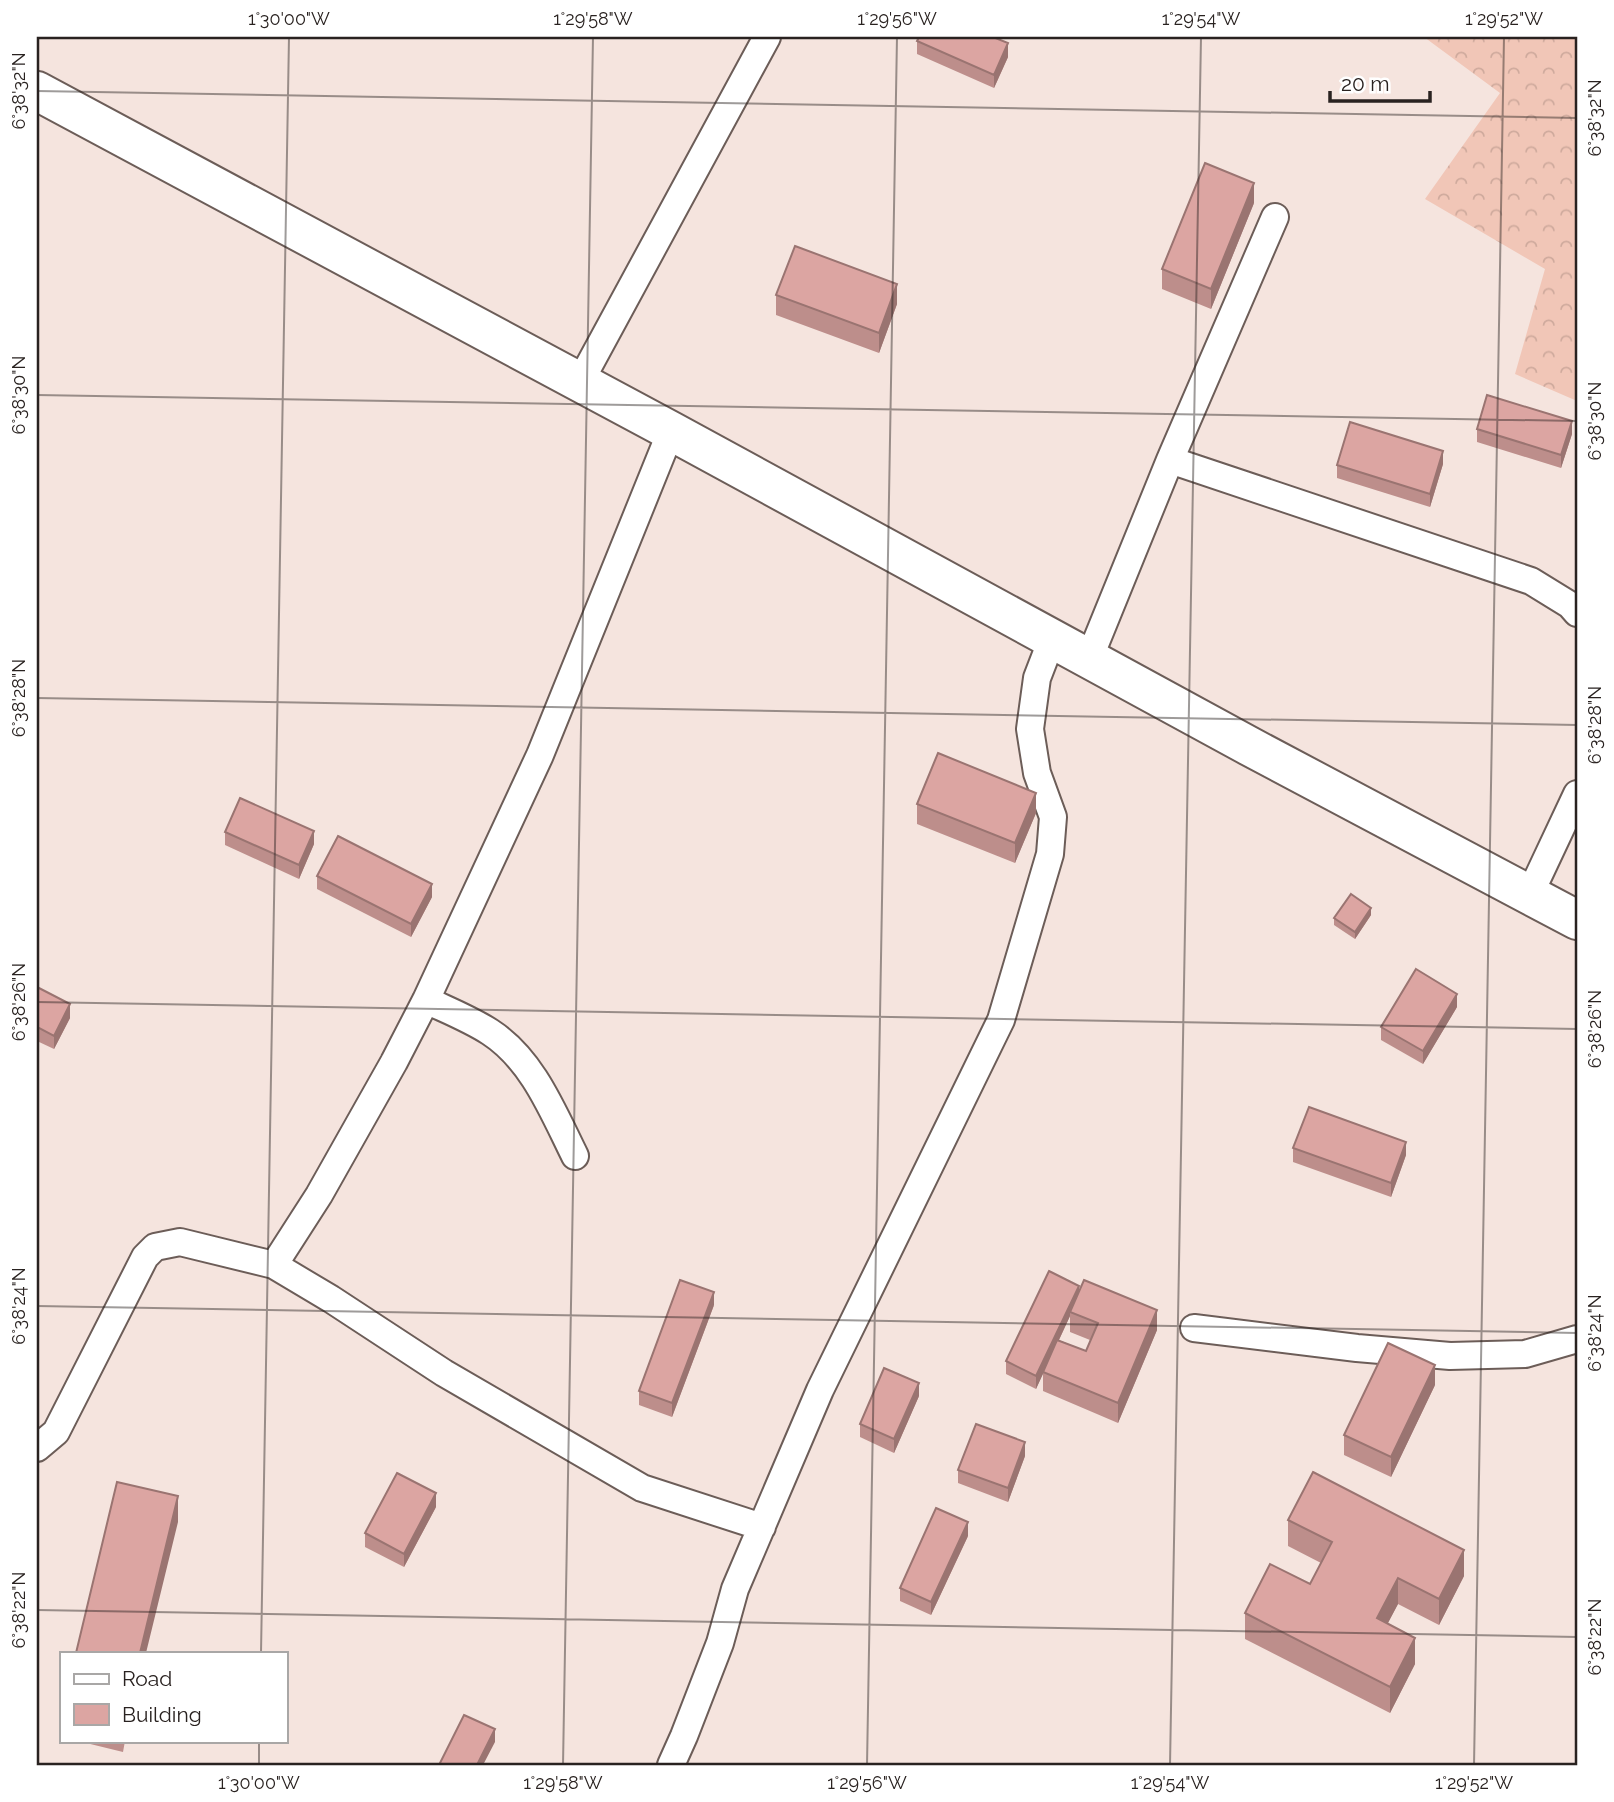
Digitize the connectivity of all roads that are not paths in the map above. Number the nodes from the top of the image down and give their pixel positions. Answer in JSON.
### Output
{"nodes":[{"id":1,"x":768,"y":37,"type":"edge"},
{"id":2,"x":37,"y":91,"type":"edge"},
{"id":3,"x":1275,"y":218,"type":"dead end"},
{"id":4,"x":580,"y":383,"type":"junction"},
{"id":5,"x":671,"y":431,"type":"junction"},
{"id":6,"x":1170,"y":460,"type":"junction"},
{"id":7,"x":1577,"y":613,"type":"edge"},
{"id":8,"x":1052,"y":639,"type":"junction"},
{"id":9,"x":1089,"y":659,"type":"junction"},
{"id":10,"x":1577,"y":794,"type":"edge"},
{"id":11,"x":1529,"y":896,"type":"junction"},
{"id":12,"x":1577,"y":920,"type":"edge"},
{"id":13,"x":426,"y":1000,"type":"junction"},
{"id":14,"x":575,"y":1156,"type":"dead end"},
{"id":15,"x":274,"y":1265,"type":"junction"},
{"id":16,"x":1194,"y":1328,"type":"dead end"},
{"id":17,"x":1577,"y":1339,"type":"edge"},
{"id":18,"x":37,"y":1448,"type":"edge"},
{"id":19,"x":762,"y":1527,"type":"junction"},
{"id":20,"x":671,"y":1765,"type":"edge"}],
"edges":[{"from":1,"to":4,"type":"street"},
{"from":2,"to":4,"type":"street"},
{"from":3,"to":6,"type":"street"},
{"from":4,"to":5,"type":"street"},
{"from":5,"to":8,"type":"street"},
{"from":5,"to":13,"type":"street"},
{"from":6,"to":7,"type":"street"},
{"from":6,"to":9,"type":"street"},
{"from":8,"to":9,"type":"street"},
{"from":8,"to":19,"type":"street"},
{"from":9,"to":11,"type":"street"},
{"from":10,"to":11,"type":"street"},
{"from":11,"to":12,"type":"street"},
{"from":13,"to":14,"type":"street"},
{"from":13,"to":15,"type":"street"},
{"from":15,"to":18,"type":"street"},
{"from":15,"to":19,"type":"street"},
{"from":16,"to":17,"type":"street"},
{"from":19,"to":20,"type":"street"}]}
